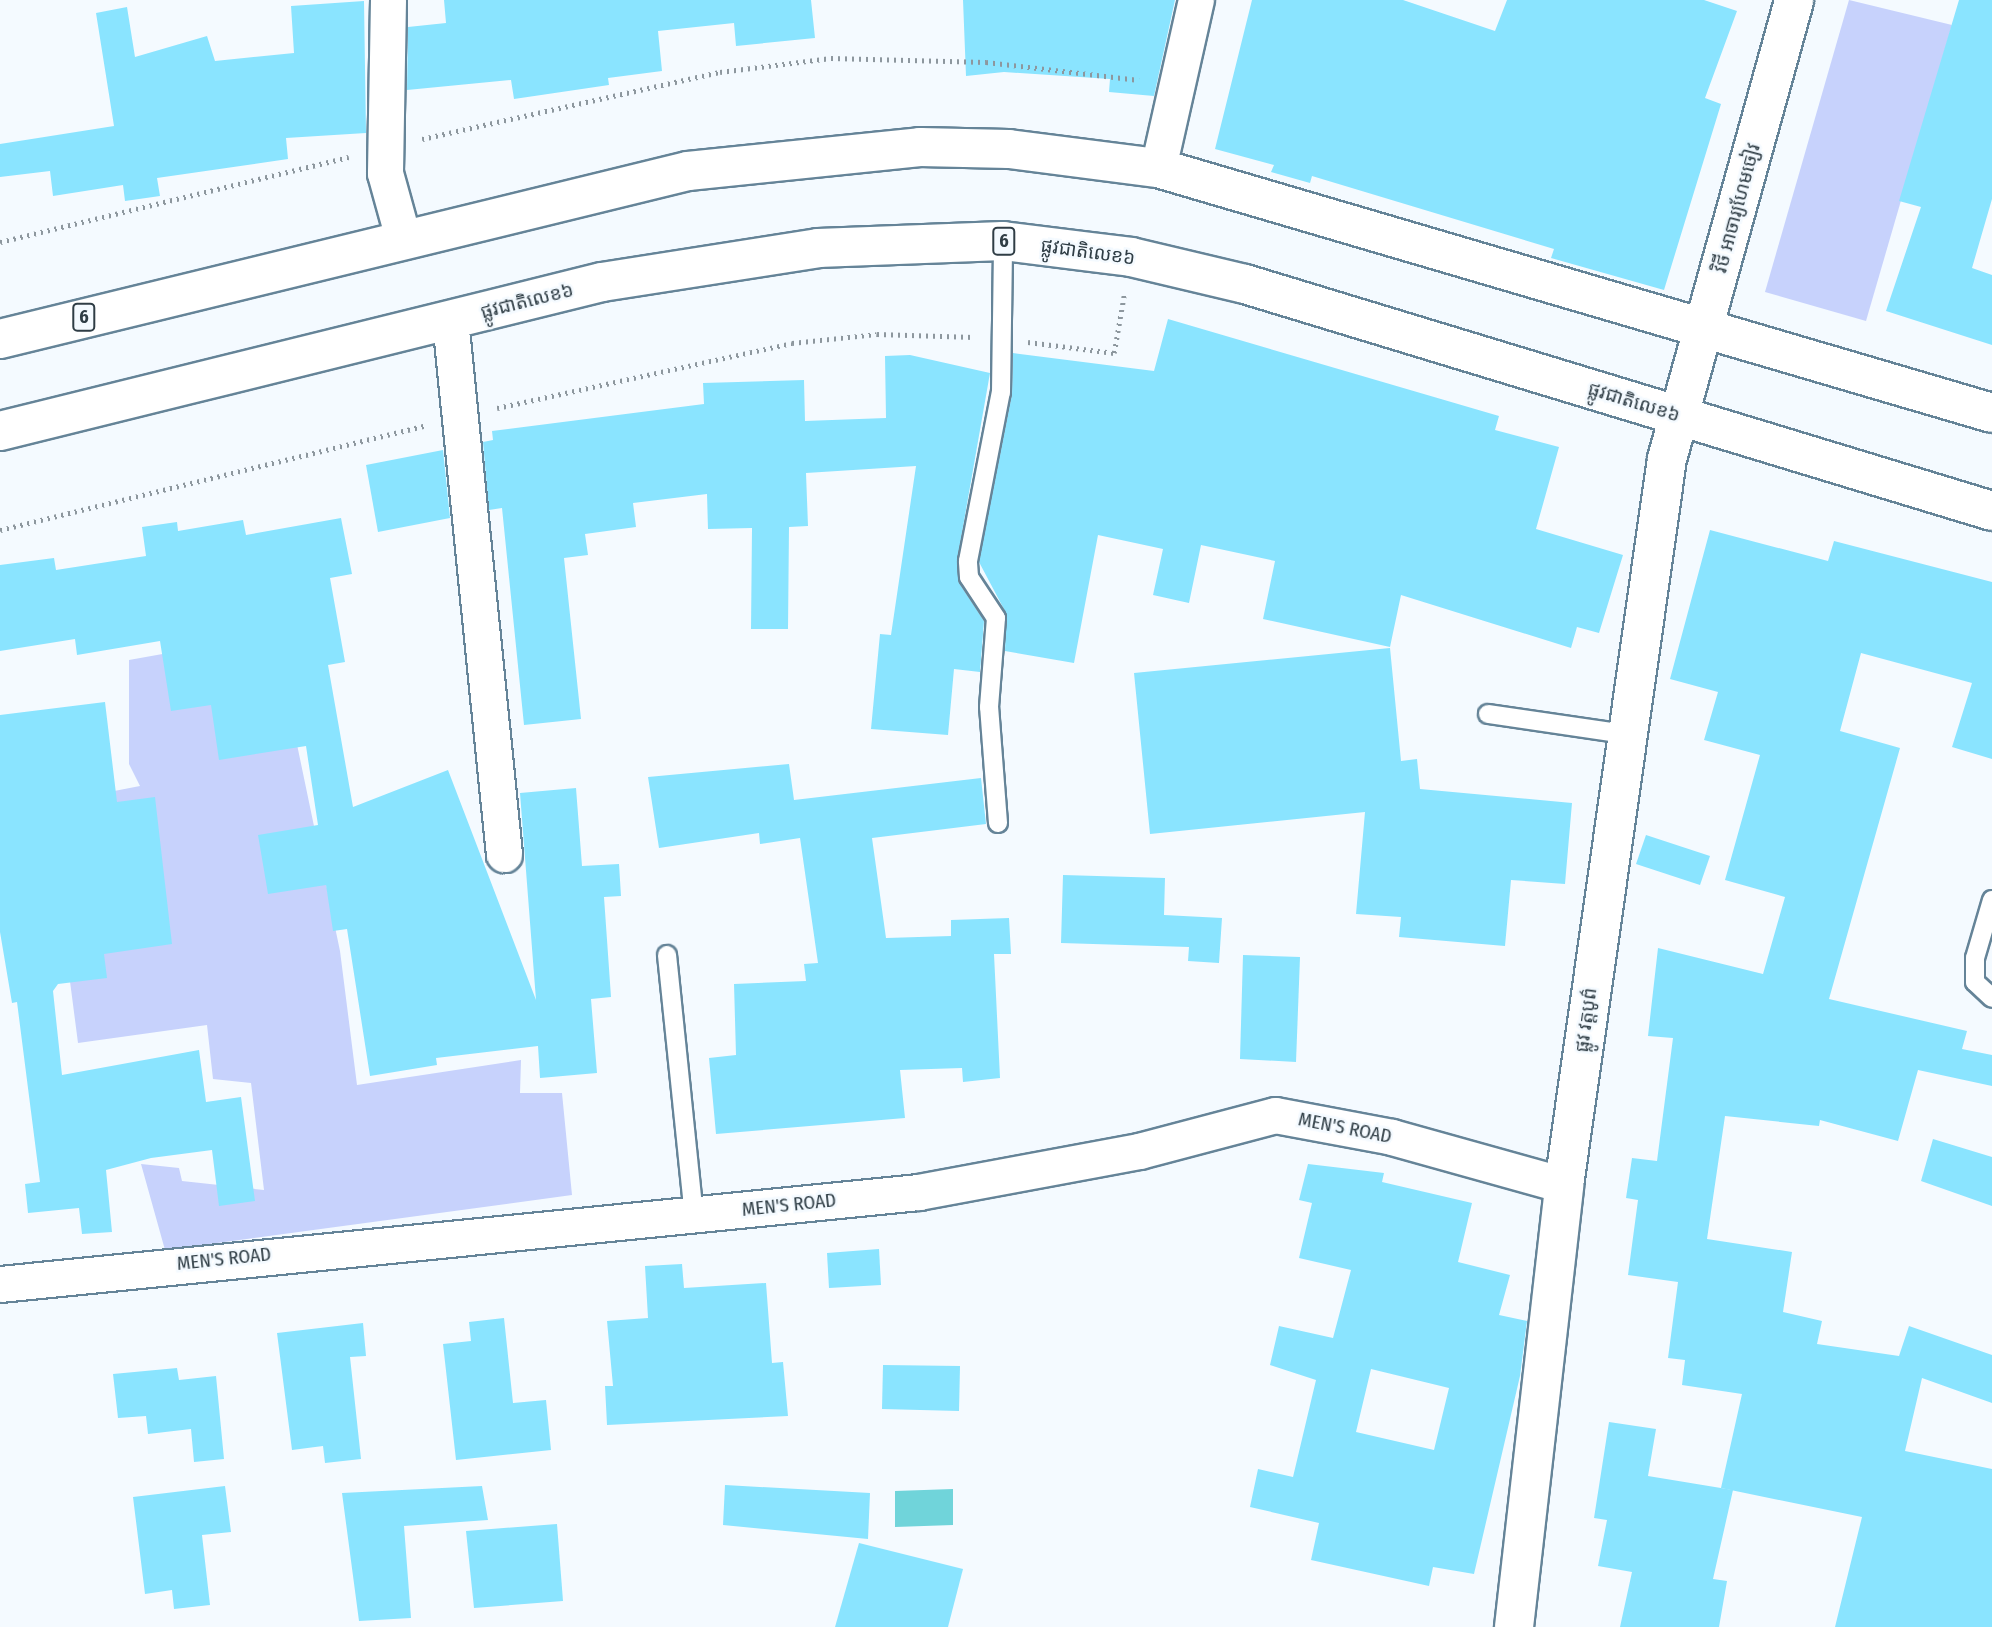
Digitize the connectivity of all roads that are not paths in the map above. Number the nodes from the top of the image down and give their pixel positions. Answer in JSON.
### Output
{"nodes":[{"id":1,"x":388,"y":0,"type":"edge"},
{"id":2,"x":1196,"y":0,"type":"edge"},
{"id":3,"x":1794,"y":0,"type":"edge"},
{"id":4,"x":1158,"y":168,"type":"junction"},
{"id":5,"x":402,"y":238,"type":"junction"},
{"id":6,"x":1003,"y":241,"type":"junction"},
{"id":7,"x":450,"y":320,"type":"junction"},
{"id":8,"x":1705,"y":325,"type":"junction"},
{"id":9,"x":0,"y":339,"type":"edge"},
{"id":10,"x":1992,"y":413,"type":"edge"},
{"id":11,"x":1678,"y":416,"type":"junction"},
{"id":12,"x":0,"y":431,"type":"edge"},
{"id":13,"x":1992,"y":511,"type":"edge"},
{"id":14,"x":1489,"y":714,"type":"dead end"},
{"id":15,"x":1625,"y":734,"type":"junction"},
{"id":16,"x":998,"y":822,"type":"dead end"},
{"id":17,"x":504,"y":854,"type":"dead end"},
{"id":18,"x":1992,"y":900,"type":"edge"},
{"id":19,"x":667,"y":955,"type":"dead end"},
{"id":20,"x":1992,"y":998,"type":"edge"},
{"id":21,"x":1564,"y":1185,"type":"junction"},
{"id":22,"x":694,"y":1216,"type":"junction"},
{"id":23,"x":0,"y":1284,"type":"edge"},
{"id":24,"x":1514,"y":1627,"type":"edge"}],
"edges":[{"from":1,"to":5,"type":"street"},
{"from":2,"to":4,"type":"street"},
{"from":3,"to":8,"type":"main road","name":"វិថី អាចារ្យហែមចៀវ"},
{"from":4,"to":5,"type":"main road","number":"6"},
{"from":4,"to":8,"type":"main road","number":"6"},
{"from":5,"to":9,"type":"main road","number":"6"},
{"from":6,"to":7,"type":"main road","name":"ផ្លូវជាតិលេខ៦","number":"6"},
{"from":6,"to":11,"type":"main road","name":"ផ្លូវជាតិលេខ៦","number":"6"},
{"from":6,"to":16,"type":"lane"},
{"from":7,"to":12,"type":"main road","name":"ផ្លូវជាតិលេខ៦","number":"6"},
{"from":7,"to":17,"type":"street"},
{"from":8,"to":10,"type":"main road","number":"6"},
{"from":8,"to":11,"type":"main road","name":"វិថី អាចារ្យហែមចៀវ"},
{"from":11,"to":13,"type":"main road","name":"ផ្លូវជាតិលេខ៦","number":"6"},
{"from":11,"to":15,"type":"main road","name":"ផ្លូវ វត្តបូព៌"},
{"from":14,"to":15,"type":"lane"},
{"from":15,"to":21,"type":"main road","name":"ផ្លូវ វត្តបូព៌"},
{"from":18,"to":20,"type":"lane"},
{"from":19,"to":22,"type":"lane"},
{"from":21,"to":22,"type":"street","name":"MEN'S ROAD"},
{"from":21,"to":24,"type":"main road","name":"ផ្លូវ វត្តបូព៌"},
{"from":22,"to":23,"type":"street","name":"MEN'S ROAD"}]}
